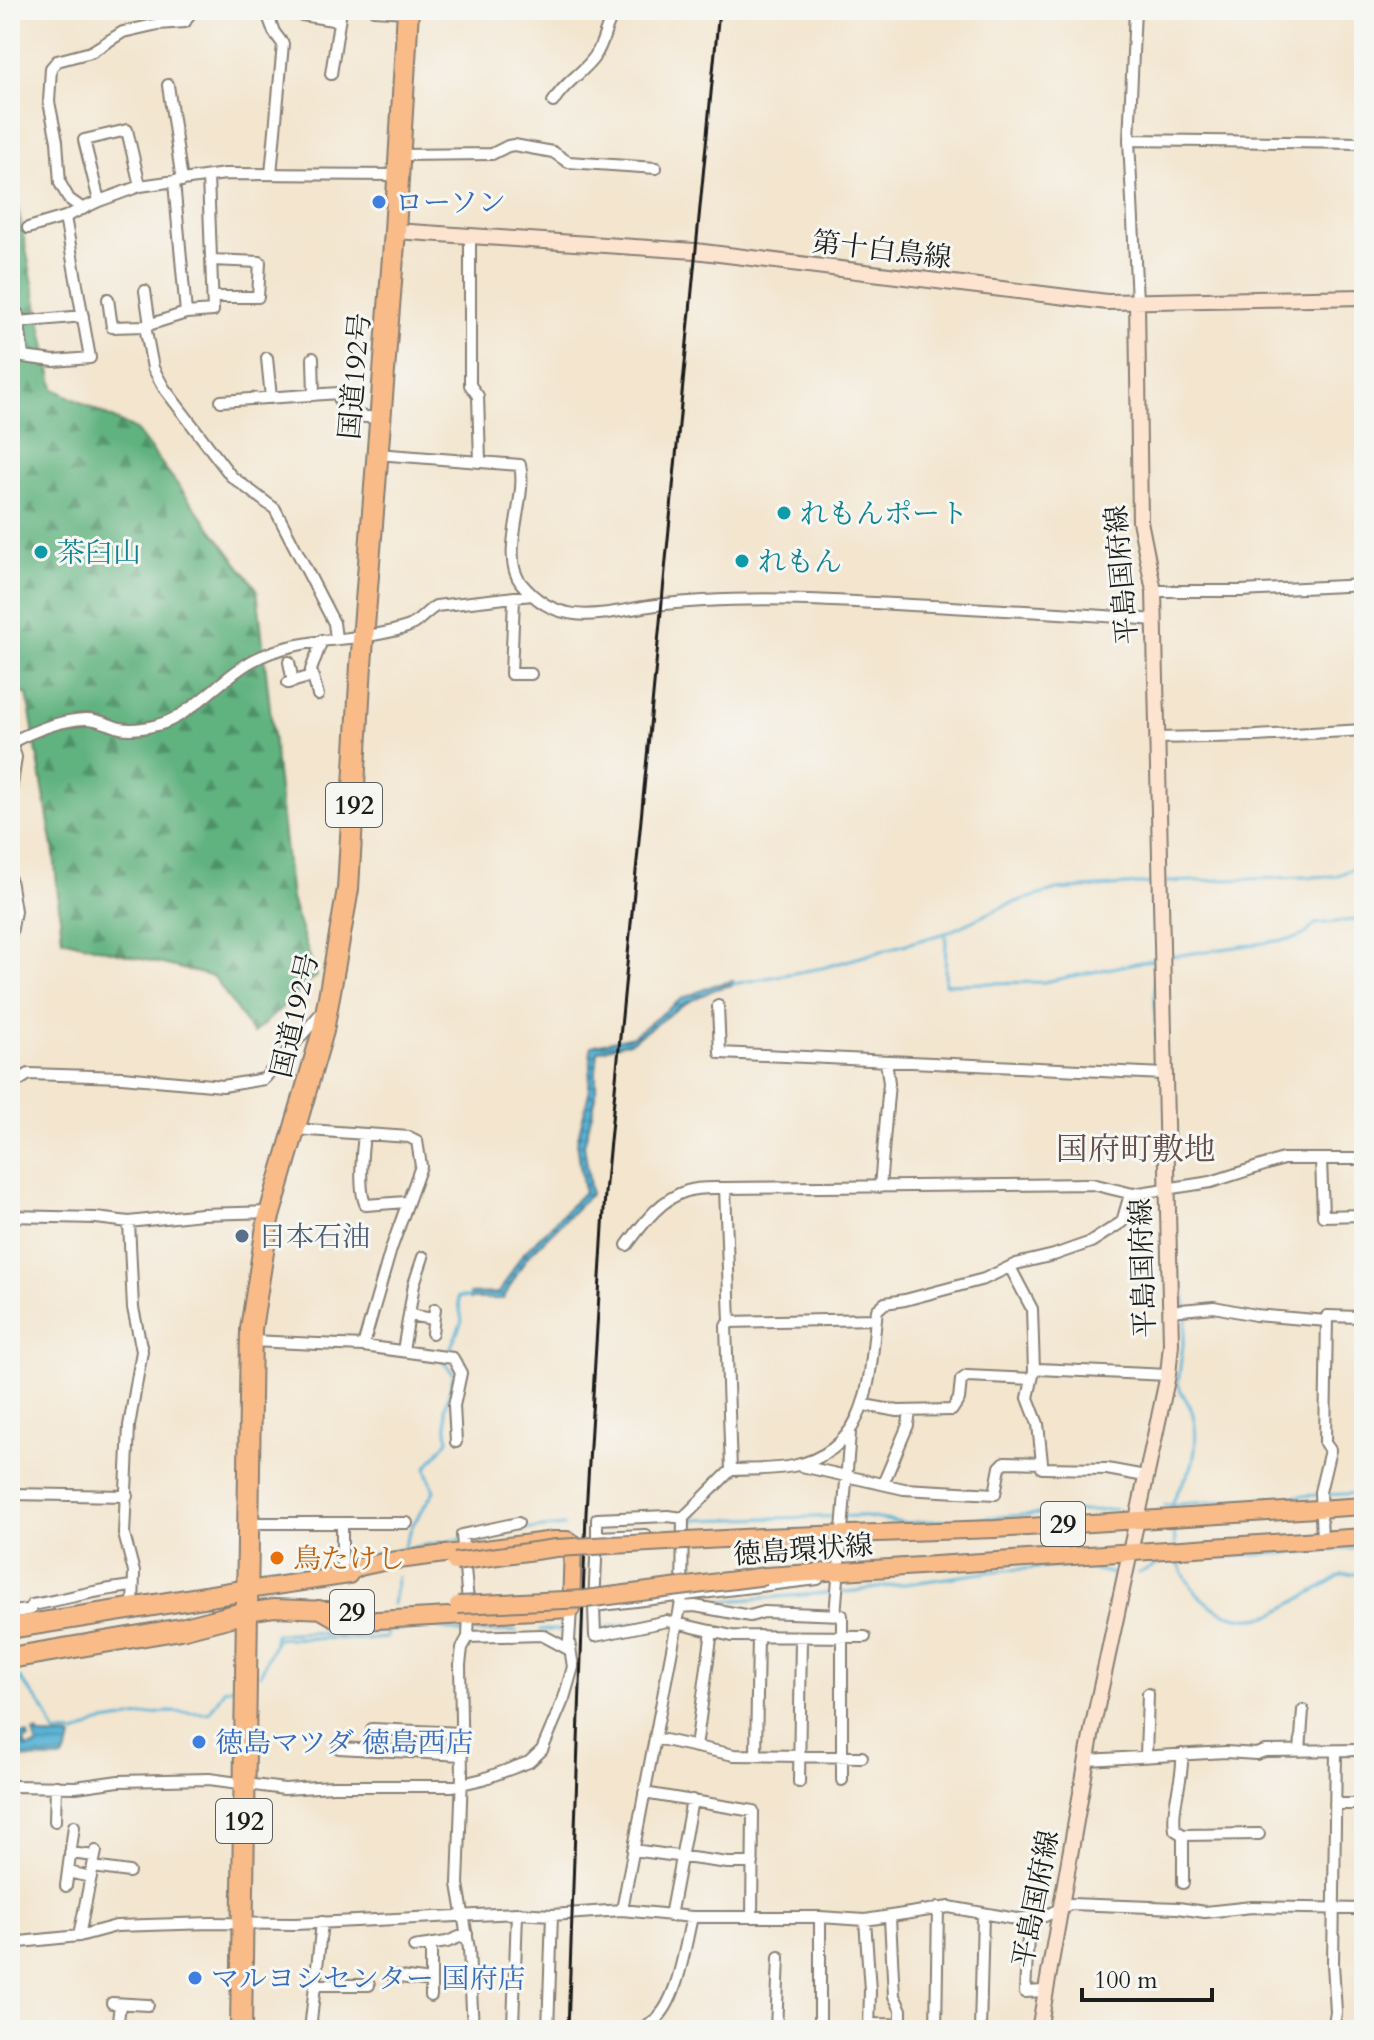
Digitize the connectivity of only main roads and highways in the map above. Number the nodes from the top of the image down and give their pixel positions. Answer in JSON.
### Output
{"nodes":[{"id":1,"x":408,"y":11,"type":"edge"},
{"id":2,"x":395,"y":231,"type":"junction"},
{"id":3,"x":1364,"y":297,"type":"edge"},
{"id":4,"x":1137,"y":301,"type":"junction"},
{"id":5,"x":1364,"y":1506,"type":"edge"},
{"id":6,"x":1137,"y":1519,"type":"junction"},
{"id":7,"x":1364,"y":1537,"type":"edge"},
{"id":8,"x":461,"y":1548,"type":"junction"},
{"id":9,"x":1131,"y":1552,"type":"junction"},
{"id":10,"x":248,"y":1590,"type":"junction"},
{"id":11,"x":247,"y":1612,"type":"junction"},
{"id":12,"x":466,"y":1624,"type":"junction"},
{"id":13,"x":10,"y":1628,"type":"edge"},
{"id":14,"x":10,"y":1658,"type":"edge"},
{"id":15,"x":241,"y":2030,"type":"edge"},
{"id":16,"x":1039,"y":2030,"type":"edge"}],
"edges":[{"from":1,"to":2,"type":"highway","name":"国道192号","number":"192"},
{"from":2,"to":4,"type":"main road","name":"第十白鳥線"},
{"from":2,"to":10,"type":"highway","name":"国道192号","number":"192"},
{"from":3,"to":4,"type":"main road","name":"第十白鳥線"},
{"from":4,"to":6,"type":"main road","name":"平島国府線"},
{"from":5,"to":6,"type":"main road","name":"徳島環状線","number":"29"},
{"from":6,"to":8,"type":"main road","name":"徳島環状線","number":"29","bridge":true},
{"from":6,"to":9,"type":"main road","name":"平島国府線"},
{"from":7,"to":9,"type":"main road","name":"徳島環状線","number":"29"},
{"from":8,"to":10,"type":"main road","name":"徳島環状線","number":"29"},
{"from":8,"to":12,"type":"main road"},
{"from":9,"to":12,"type":"main road","name":"徳島環状線","number":"29","bridge":true},
{"from":9,"to":16,"type":"main road","name":"平島国府線"},
{"from":10,"to":11,"type":"highway","name":"国道192号","number":"192"},
{"from":10,"to":13,"type":"highway"},
{"from":11,"to":12,"type":"main road","name":"徳島環状線","number":"29"},
{"from":11,"to":14,"type":"highway"},
{"from":11,"to":15,"type":"highway","name":"国道192号","number":"192"}]}
